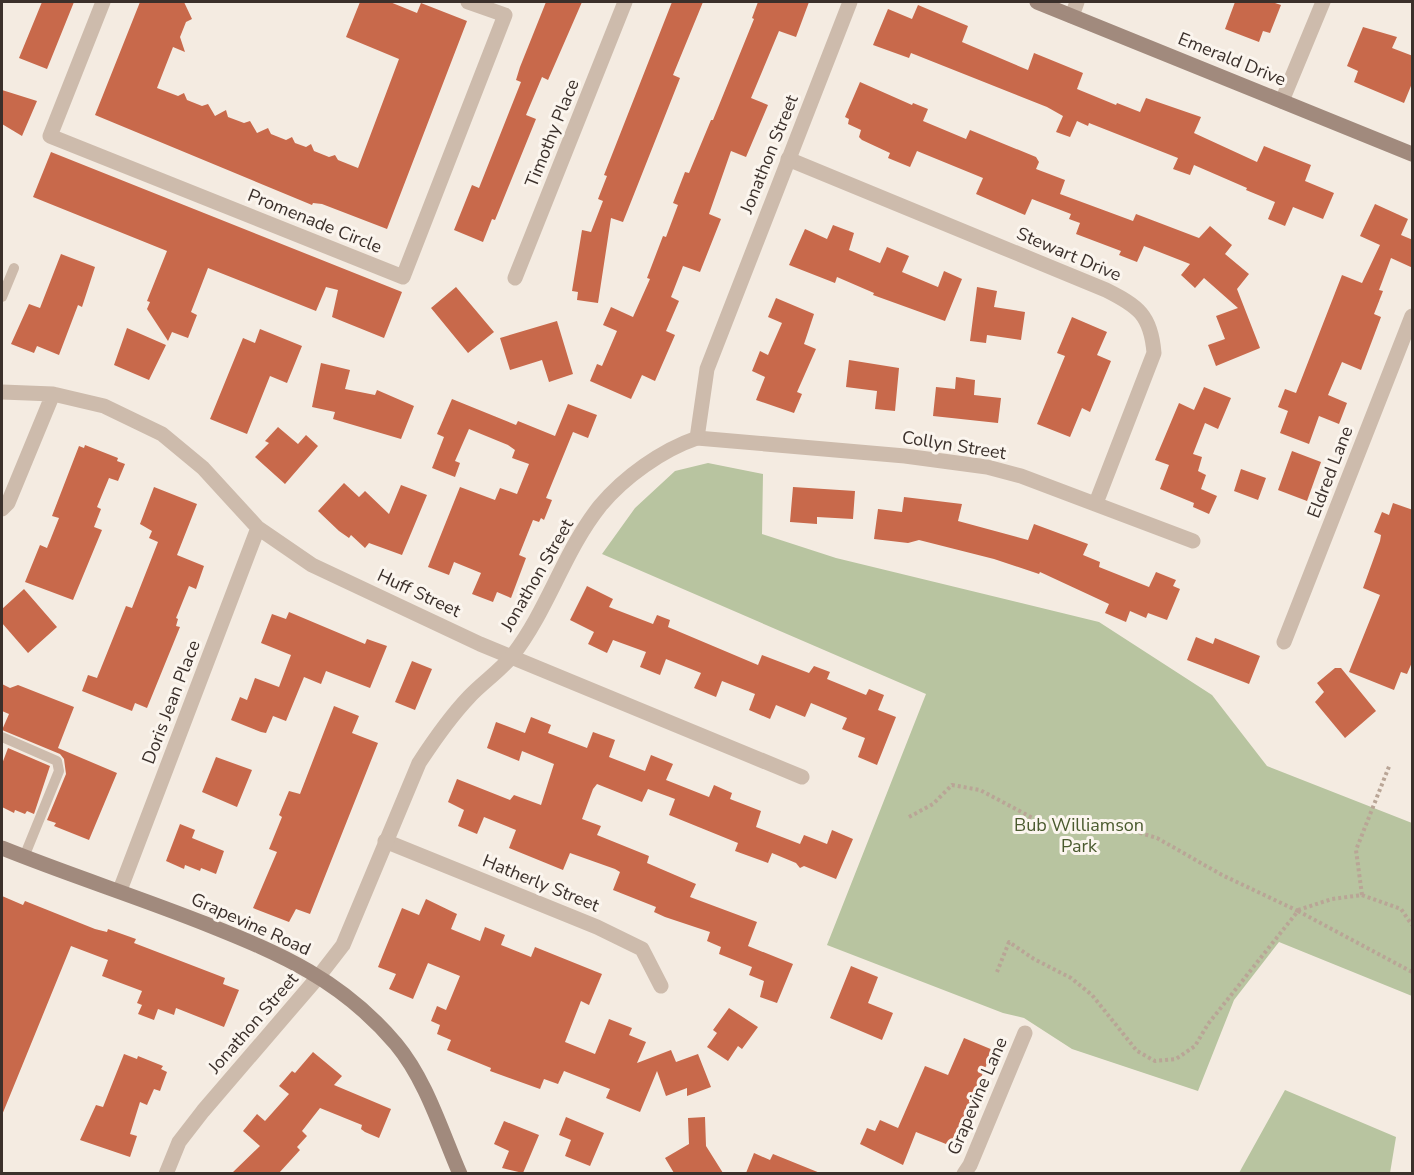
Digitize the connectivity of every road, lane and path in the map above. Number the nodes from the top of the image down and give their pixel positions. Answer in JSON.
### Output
{"nodes":[{"id":1,"x":103,"y":2,"type":"edge"},
{"id":2,"x":468,"y":2,"type":"edge"},
{"id":3,"x":625,"y":2,"type":"edge"},
{"id":4,"x":850,"y":2,"type":"edge"},
{"id":5,"x":1037,"y":2,"type":"edge"},
{"id":6,"x":1323,"y":2,"type":"edge"},
{"id":7,"x":1075,"y":9,"type":"edge"},
{"id":8,"x":1282,"y":101,"type":"junction"},
{"id":9,"x":1413,"y":154,"type":"edge"},
{"id":10,"x":788,"y":159,"type":"junction"},
{"id":11,"x":14,"y":268,"type":"dead end"},
{"id":12,"x":515,"y":278,"type":"dead end"},
{"id":13,"x":2,"y":297,"type":"edge"},
{"id":14,"x":1413,"y":316,"type":"edge"},
{"id":15,"x":2,"y":392,"type":"edge"},
{"id":16,"x":53,"y":394,"type":"junction"},
{"id":17,"x":697,"y":438,"type":"junction"},
{"id":18,"x":1096,"y":503,"type":"junction"},
{"id":19,"x":2,"y":509,"type":"edge"},
{"id":20,"x":258,"y":528,"type":"junction"},
{"id":21,"x":1192,"y":541,"type":"dead end"},
{"id":22,"x":1284,"y":642,"type":"dead end"},
{"id":23,"x":511,"y":657,"type":"junction"},
{"id":24,"x":2,"y":737,"type":"edge"},
{"id":25,"x":1390,"y":764,"type":"dead end"},
{"id":26,"x":802,"y":777,"type":"dead end"},
{"id":27,"x":909,"y":817,"type":"dead end"},
{"id":28,"x":385,"y":841,"type":"junction"},
{"id":29,"x":2,"y":848,"type":"edge"},
{"id":30,"x":24,"y":857,"type":"junction"},
{"id":31,"x":120,"y":890,"type":"junction"},
{"id":32,"x":1362,"y":895,"type":"junction"},
{"id":33,"x":1298,"y":911,"type":"junction"},
{"id":34,"x":1413,"y":926,"type":"edge"},
{"id":35,"x":996,"y":972,"type":"dead end"},
{"id":36,"x":1413,"y":972,"type":"edge"},
{"id":37,"x":319,"y":976,"type":"junction"},
{"id":38,"x":661,"y":986,"type":"dead end"},
{"id":39,"x":1024,"y":1033,"type":"dead end"},
{"id":40,"x":166,"y":1173,"type":"edge"},
{"id":41,"x":460,"y":1173,"type":"edge"},
{"id":42,"x":964,"y":1173,"type":"edge"}],
"edges":[{"from":1,"to":2,"type":"street","name":"Promenade Circle"},
{"from":3,"to":12,"type":"street","name":"Timothy Place"},
{"from":4,"to":10,"type":"street","name":"Jonathon Street"},
{"from":5,"to":7,"type":"main road","name":"Emerald Drive"},
{"from":6,"to":8,"type":"street"},
{"from":7,"to":8,"type":"main road","name":"Emerald Drive"},
{"from":8,"to":9,"type":"main road","name":"Emerald Drive"},
{"from":10,"to":17,"type":"street","name":"Jonathon Street"},
{"from":10,"to":18,"type":"street","name":"Stewart Drive"},
{"from":11,"to":13,"type":"lane"},
{"from":14,"to":22,"type":"street","name":"Eldred Lane"},
{"from":15,"to":16,"type":"street","name":"Huff Street"},
{"from":16,"to":19,"type":"street"},
{"from":16,"to":20,"type":"street","name":"Huff Street"},
{"from":17,"to":18,"type":"street","name":"Collyn Street"},
{"from":17,"to":23,"type":"street","name":"Jonathon Street"},
{"from":18,"to":21,"type":"street","name":"Collyn Street"},
{"from":20,"to":23,"type":"street","name":"Huff Street"},
{"from":20,"to":31,"type":"street","name":"Doris Jean Place"},
{"from":23,"to":26,"type":"street","name":"Huff Street"},
{"from":23,"to":28,"type":"street","name":"Jonathon Street"},
{"from":24,"to":30,"type":"lane"},
{"from":25,"to":32,"type":"path"},
{"from":27,"to":33,"type":"path"},
{"from":28,"to":37,"type":"street","name":"Jonathon Street"},
{"from":28,"to":38,"type":"street","name":"Hatherly Street"},
{"from":29,"to":30,"type":"main road","name":"Grapevine Road"},
{"from":30,"to":31,"type":"main road","name":"Grapevine Road"},
{"from":31,"to":37,"type":"main road","name":"Grapevine Road"},
{"from":32,"to":33,"type":"path"},
{"from":32,"to":34,"type":"path"},
{"from":33,"to":35,"type":"path"},
{"from":33,"to":36,"type":"path"},
{"from":37,"to":40,"type":"street","name":"Jonathon Street"},
{"from":37,"to":41,"type":"main road","name":"Grapevine Road"},
{"from":39,"to":42,"type":"street","name":"Grapevine Lane"}]}
